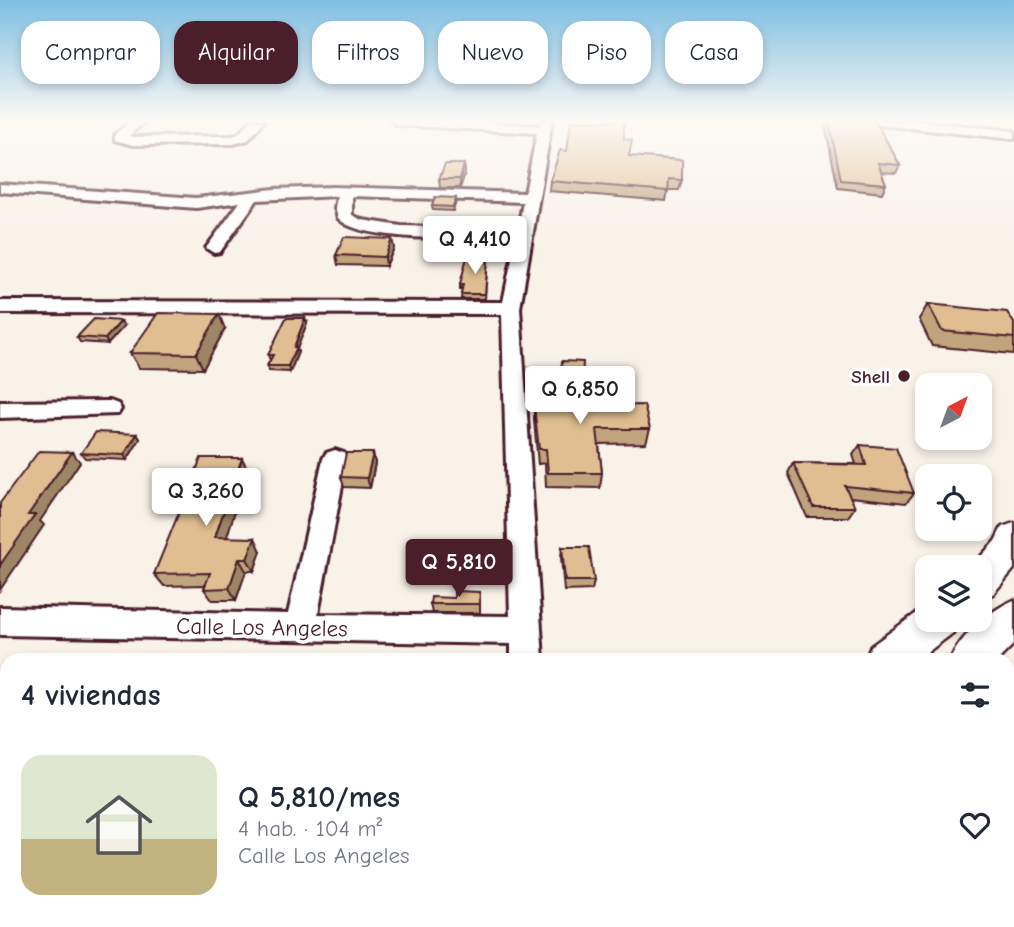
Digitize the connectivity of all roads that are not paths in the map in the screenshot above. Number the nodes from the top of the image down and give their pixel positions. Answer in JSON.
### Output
{"nodes":[{"id":1,"x":538,"y":164,"type":"edge"},
{"id":2,"x":0,"y":188,"type":"edge"},
{"id":3,"x":346,"y":191,"type":"junction"},
{"id":4,"x":251,"y":197,"type":"junction"},
{"id":5,"x":531,"y":198,"type":"junction"},
{"id":6,"x":525,"y":234,"type":"junction"},
{"id":7,"x":214,"y":248,"type":"dead end"},
{"id":8,"x":511,"y":308,"type":"junction"},
{"id":9,"x":3,"y":309,"type":"edge"},
{"id":10,"x":110,"y":409,"type":"dead end"},
{"id":11,"x":0,"y":410,"type":"edge"},
{"id":12,"x":335,"y":459,"type":"dead end"},
{"id":13,"x":1014,"y":537,"type":"edge"},
{"id":14,"x":992,"y":569,"type":"edge"},
{"id":15,"x":1014,"y":618,"type":"edge"},
{"id":16,"x":0,"y":621,"type":"edge"},
{"id":17,"x":300,"y":628,"type":"junction"},
{"id":18,"x":524,"y":630,"type":"junction"},
{"id":19,"x":923,"y":632,"type":"edge"},
{"id":20,"x":526,"y":653,"type":"edge"},
{"id":21,"x":894,"y":653,"type":"edge"},
{"id":22,"x":977,"y":653,"type":"edge"}],
"edges":[{"from":1,"to":5,"type":"street"},
{"from":2,"to":4,"type":"street"},
{"from":3,"to":4,"type":"street"},
{"from":3,"to":5,"type":"street"},
{"from":3,"to":6,"type":"street"},
{"from":4,"to":7,"type":"street"},
{"from":5,"to":6,"type":"street"},
{"from":6,"to":8,"type":"street"},
{"from":8,"to":9,"type":"street"},
{"from":8,"to":18,"type":"street"},
{"from":10,"to":11,"type":"street"},
{"from":12,"to":17,"type":"street"},
{"from":13,"to":14,"type":"main road"},
{"from":15,"to":22,"type":"main road"},
{"from":16,"to":17,"type":"street","name":"Calle Los Angeles"},
{"from":17,"to":18,"type":"street","name":"Calle Los Angeles"},
{"from":18,"to":20,"type":"street"},
{"from":19,"to":21,"type":"main road"}]}
